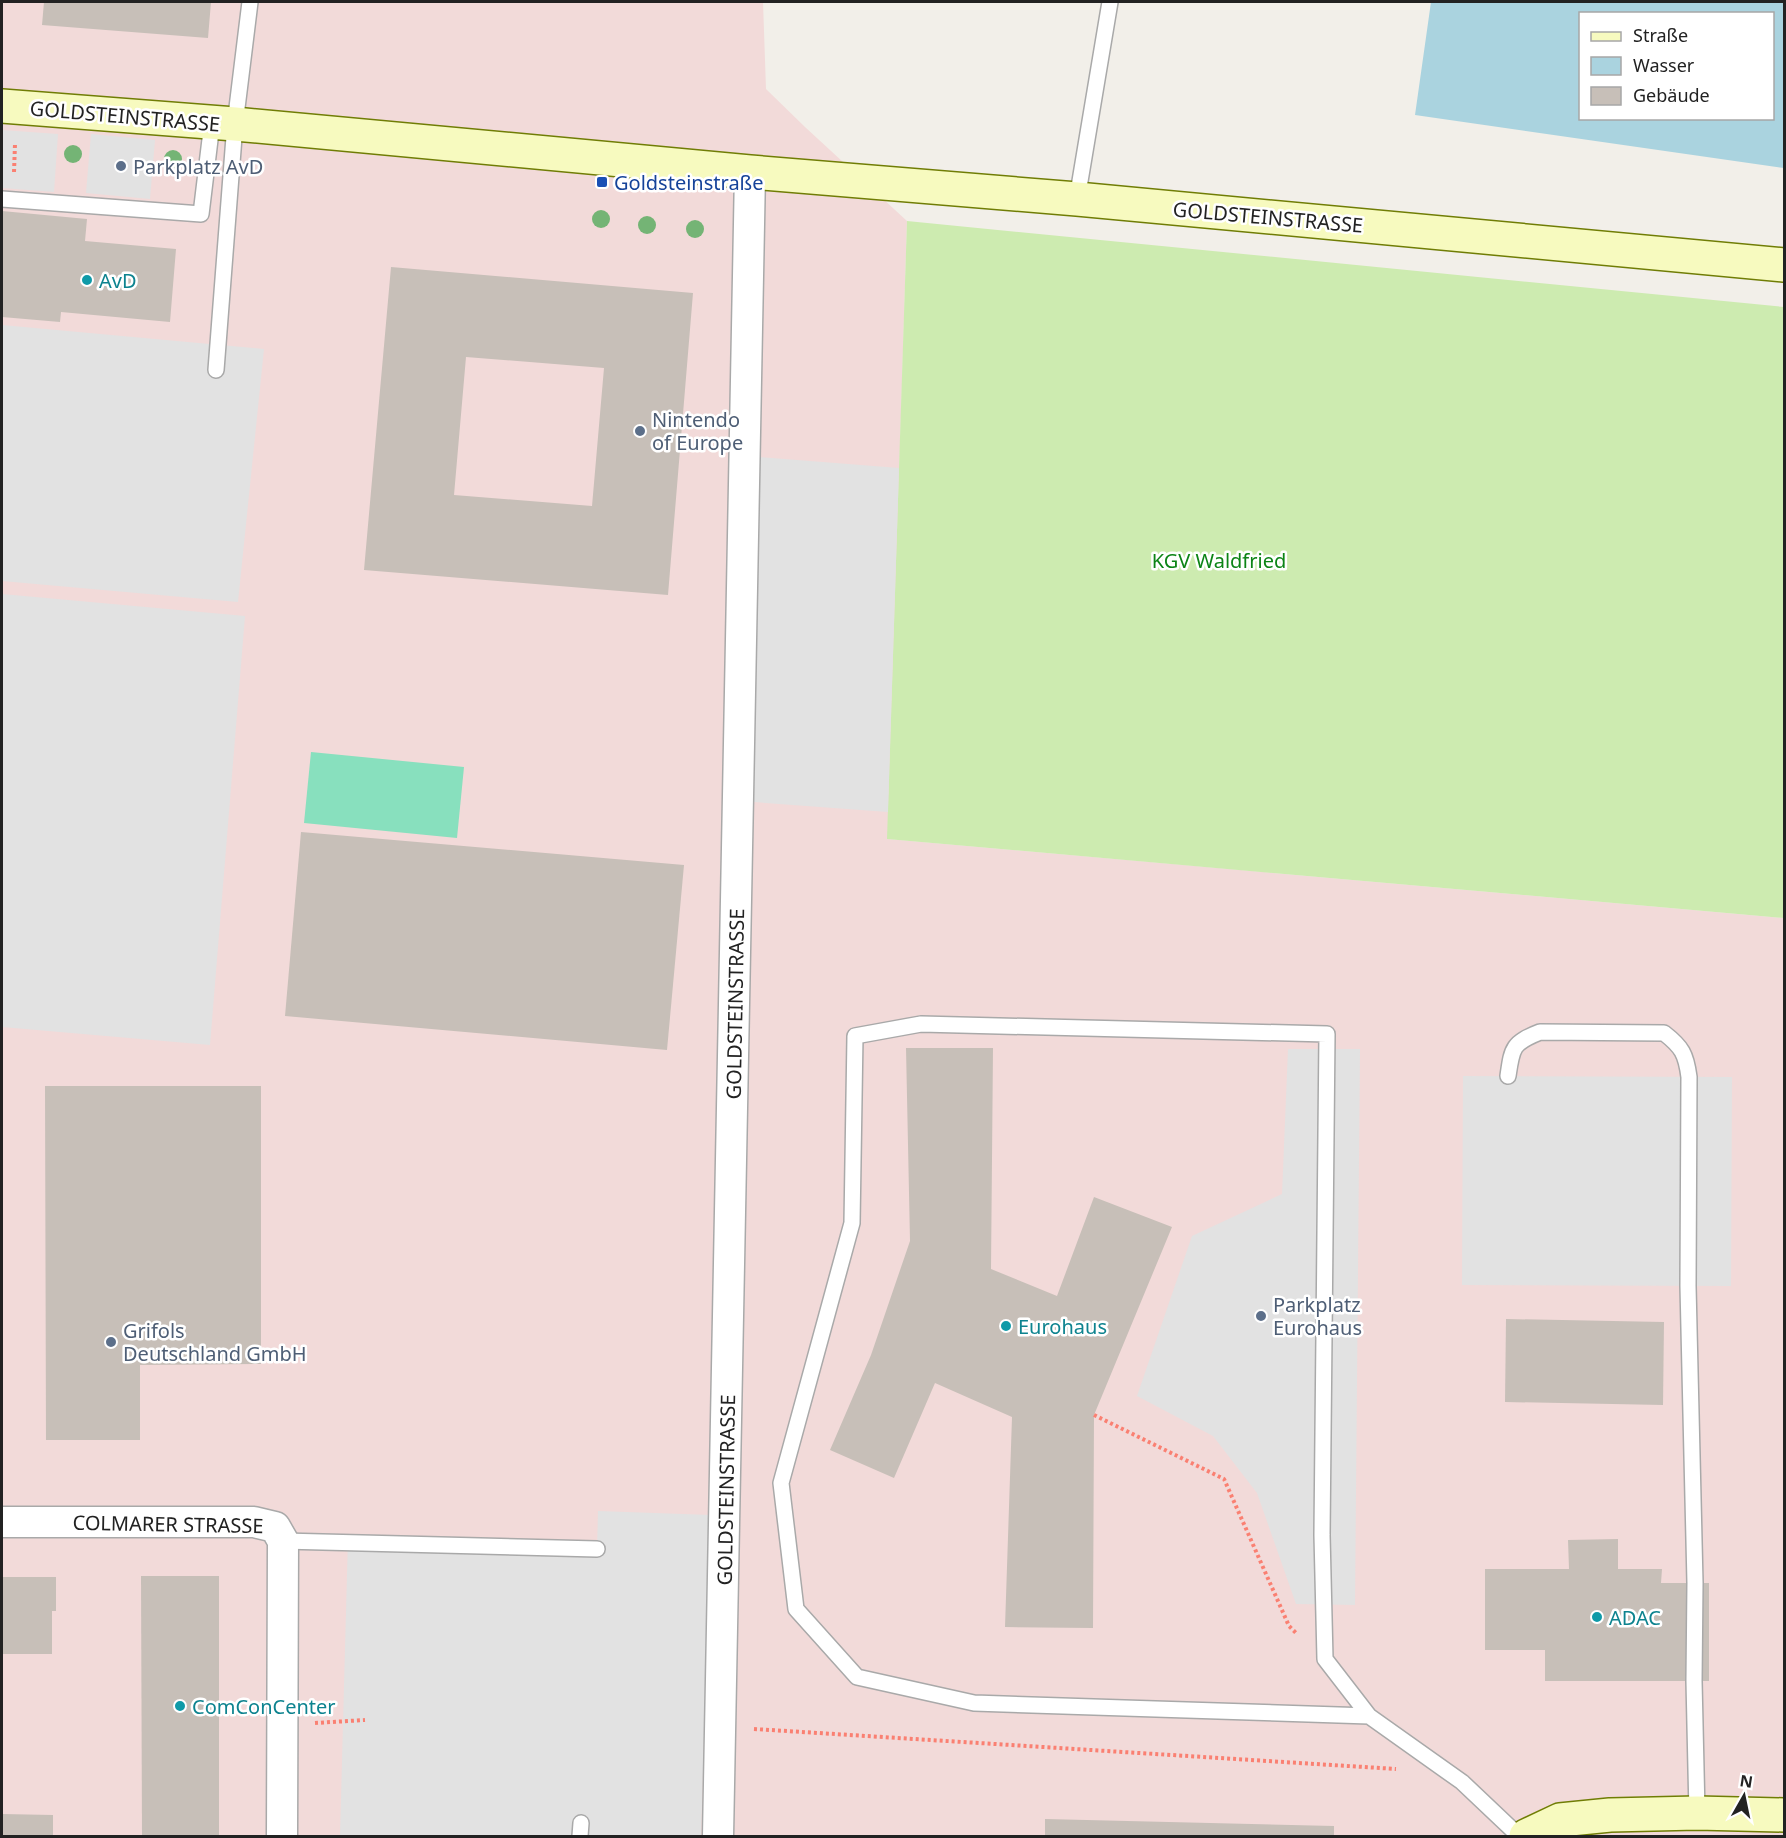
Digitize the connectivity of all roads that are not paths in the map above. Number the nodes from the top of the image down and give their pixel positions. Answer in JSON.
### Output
{"nodes":[{"id":1,"x":250,"y":2,"type":"edge"},
{"id":2,"x":1110,"y":2,"type":"edge"},
{"id":3,"x":2,"y":106,"type":"edge"},
{"id":4,"x":224,"y":123,"type":"junction"},
{"id":5,"x":750,"y":172,"type":"junction"},
{"id":6,"x":7,"y":199,"type":"edge"},
{"id":7,"x":1077,"y":199,"type":"junction"},
{"id":8,"x":1785,"y":265,"type":"edge"},
{"id":9,"x":216,"y":370,"type":"dead end"},
{"id":10,"x":1508,"y":1076,"type":"dead end"},
{"id":11,"x":2,"y":1522,"type":"edge"},
{"id":12,"x":283,"y":1541,"type":"junction"},
{"id":13,"x":597,"y":1549,"type":"dead end"},
{"id":14,"x":1369,"y":1716,"type":"junction"},
{"id":15,"x":1697,"y":1813,"type":"junction"},
{"id":16,"x":1785,"y":1815,"type":"edge"},
{"id":17,"x":282,"y":1836,"type":"edge"},
{"id":18,"x":718,"y":1836,"type":"edge"},
{"id":19,"x":1519,"y":1836,"type":"edge"},
{"id":20,"x":1526,"y":1836,"type":"edge"}],
"edges":[{"from":1,"to":4,"type":"lane"},
{"from":2,"to":7,"type":"lane"},
{"from":3,"to":4,"type":"street","name":"GOLDSTEINSTRASSE"},
{"from":4,"to":5,"type":"street","name":"GOLDSTEINSTRASSE"},
{"from":4,"to":6,"type":"lane"},
{"from":4,"to":9,"type":"lane"},
{"from":5,"to":7,"type":"street","name":"GOLDSTEINSTRASSE"},
{"from":5,"to":18,"type":"street","name":"GOLDSTEINSTRASSE"},
{"from":7,"to":8,"type":"street","name":"GOLDSTEINSTRASSE"},
{"from":10,"to":15,"type":"lane"},
{"from":11,"to":12,"type":"street","name":"COLMARER STRASSE"},
{"from":12,"to":13,"type":"lane"},
{"from":12,"to":17,"type":"street","name":"COLMARER STRASSE"},
{"from":14,"to":14,"type":"lane"},
{"from":14,"to":19,"type":"lane"},
{"from":15,"to":16,"type":"street"},
{"from":15,"to":20,"type":"street"}]}
